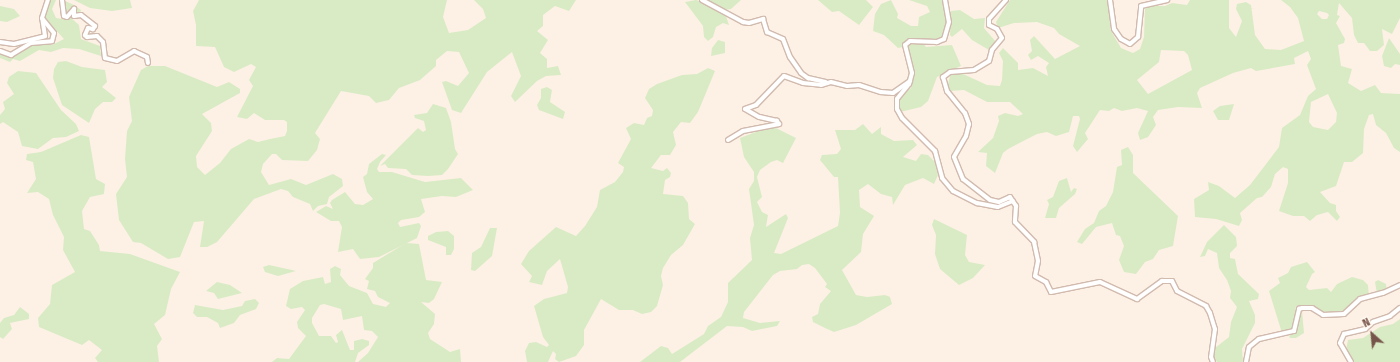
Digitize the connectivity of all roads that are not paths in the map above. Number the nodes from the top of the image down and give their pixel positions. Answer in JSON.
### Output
{"nodes":[{"id":1,"x":48,"y":0,"type":"edge"},
{"id":2,"x":62,"y":0,"type":"edge"},
{"id":3,"x":702,"y":0,"type":"edge"},
{"id":4,"x":945,"y":0,"type":"edge"},
{"id":5,"x":1006,"y":0,"type":"edge"},
{"id":6,"x":1110,"y":0,"type":"edge"},
{"id":7,"x":1167,"y":0,"type":"edge"},
{"id":8,"x":42,"y":18,"type":"junction"},
{"id":9,"x":0,"y":42,"type":"edge"},
{"id":10,"x":0,"y":51,"type":"edge"},
{"id":11,"x":148,"y":63,"type":"dead end"},
{"id":12,"x":910,"y":80,"type":"junction"},
{"id":13,"x":831,"y":82,"type":"junction"},
{"id":14,"x":728,"y":140,"type":"dead end"},
{"id":15,"x":1013,"y":201,"type":"junction"},
{"id":16,"x":1400,"y":285,"type":"edge"},
{"id":17,"x":1400,"y":308,"type":"edge"},
{"id":18,"x":1212,"y":362,"type":"edge"},
{"id":19,"x":1246,"y":362,"type":"edge"},
{"id":20,"x":1351,"y":362,"type":"edge"}],
"edges":[{"from":1,"to":8,"type":"street"},
{"from":2,"to":11,"type":"street"},
{"from":3,"to":13,"type":"street"},
{"from":4,"to":12,"type":"street"},
{"from":5,"to":15,"type":"street"},
{"from":6,"to":7,"type":"street"},
{"from":8,"to":9,"type":"street"},
{"from":8,"to":10,"type":"street"},
{"from":12,"to":13,"type":"street"},
{"from":12,"to":15,"type":"street"},
{"from":13,"to":14,"type":"street"},
{"from":15,"to":18,"type":"street"},
{"from":16,"to":19,"type":"street"},
{"from":17,"to":20,"type":"street"}]}
